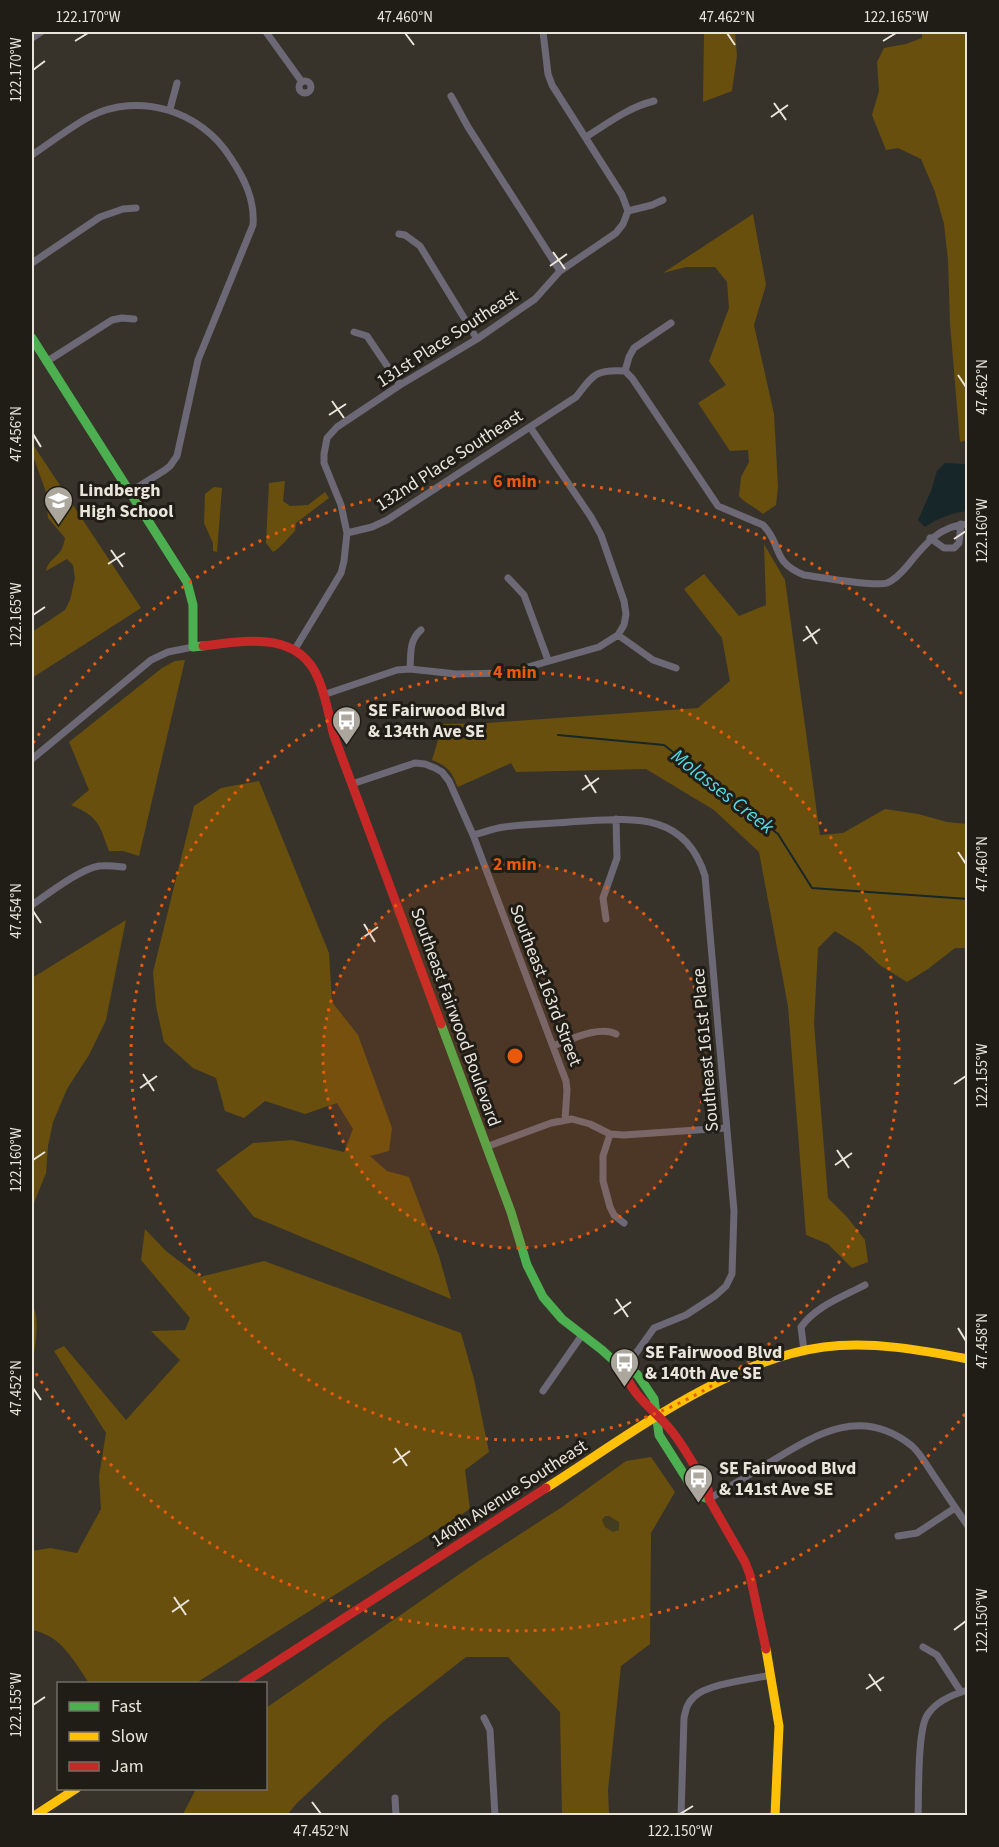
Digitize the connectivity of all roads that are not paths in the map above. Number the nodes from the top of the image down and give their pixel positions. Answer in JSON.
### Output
{"nodes":[{"id":1,"x":41,"y":32,"type":"edge"},
{"id":2,"x":266,"y":32,"type":"edge"},
{"id":3,"x":543,"y":32,"type":"edge"},
{"id":4,"x":32,"y":38,"type":"edge"},
{"id":5,"x":302,"y":82,"type":"dead end"},
{"id":6,"x":177,"y":83,"type":"dead end"},
{"id":7,"x":451,"y":96,"type":"dead end"},
{"id":8,"x":654,"y":101,"type":"dead end"},
{"id":9,"x":170,"y":109,"type":"junction"},
{"id":10,"x":586,"y":137,"type":"junction"},
{"id":11,"x":32,"y":155,"type":"edge"},
{"id":12,"x":663,"y":200,"type":"dead end"},
{"id":13,"x":136,"y":208,"type":"dead end"},
{"id":14,"x":628,"y":211,"type":"junction"},
{"id":15,"x":399,"y":234,"type":"dead end"},
{"id":16,"x":32,"y":263,"type":"edge"},
{"id":17,"x":560,"y":271,"type":"junction"},
{"id":18,"x":134,"y":319,"type":"dead end"},
{"id":19,"x":671,"y":323,"type":"dead end"},
{"id":20,"x":354,"y":332,"type":"dead end"},
{"id":21,"x":32,"y":338,"type":"edge"},
{"id":22,"x":477,"y":339,"type":"junction"},
{"id":23,"x":46,"y":362,"type":"junction"},
{"id":24,"x":625,"y":371,"type":"junction"},
{"id":25,"x":400,"y":385,"type":"junction"},
{"id":26,"x":530,"y":427,"type":"junction"},
{"id":27,"x":130,"y":492,"type":"junction"},
{"id":28,"x":964,"y":524,"type":"edge"},
{"id":29,"x":347,"y":533,"type":"junction"},
{"id":30,"x":930,"y":538,"type":"junction"},
{"id":31,"x":508,"y":578,"type":"dead end"},
{"id":32,"x":421,"y":630,"type":"dead end"},
{"id":33,"x":618,"y":635,"type":"junction"},
{"id":34,"x":193,"y":647,"type":"junction"},
{"id":35,"x":295,"y":649,"type":"junction"},
{"id":36,"x":548,"y":660,"type":"junction"},
{"id":37,"x":676,"y":668,"type":"dead end"},
{"id":38,"x":410,"y":669,"type":"junction"},
{"id":39,"x":324,"y":695,"type":"junction"},
{"id":40,"x":32,"y":759,"type":"edge"},
{"id":41,"x":351,"y":784,"type":"junction"},
{"id":42,"x":616,"y":819,"type":"junction"},
{"id":43,"x":473,"y":835,"type":"junction"},
{"id":44,"x":123,"y":867,"type":"dead end"},
{"id":45,"x":32,"y":905,"type":"edge"},
{"id":46,"x":606,"y":919,"type":"dead end"},
{"id":47,"x":616,"y":1034,"type":"dead end"},
{"id":48,"x":553,"y":1046,"type":"junction"},
{"id":49,"x":565,"y":1120,"type":"junction"},
{"id":50,"x":726,"y":1128,"type":"junction"},
{"id":51,"x":610,"y":1134,"type":"junction"},
{"id":52,"x":486,"y":1147,"type":"junction"},
{"id":53,"x":624,"y":1223,"type":"dead end"},
{"id":54,"x":865,"y":1285,"type":"dead end"},
{"id":55,"x":582,"y":1335,"type":"junction"},
{"id":56,"x":804,"y":1351,"type":"junction"},
{"id":57,"x":968,"y":1359,"type":"edge"},
{"id":58,"x":624,"y":1370,"type":"junction"},
{"id":59,"x":543,"y":1391,"type":"dead end"},
{"id":60,"x":657,"y":1417,"type":"junction"},
{"id":61,"x":709,"y":1499,"type":"junction"},
{"id":62,"x":955,"y":1508,"type":"junction"},
{"id":63,"x":968,"y":1526,"type":"edge"},
{"id":64,"x":898,"y":1536,"type":"dead end"},
{"id":65,"x":923,"y":1647,"type":"dead end"},
{"id":66,"x":771,"y":1675,"type":"junction"},
{"id":67,"x":244,"y":1682,"type":"edge"},
{"id":68,"x":964,"y":1691,"type":"edge"},
{"id":69,"x":484,"y":1718,"type":"dead end"},
{"id":70,"x":74,"y":1790,"type":"edge"},
{"id":71,"x":395,"y":1798,"type":"dead end"},
{"id":72,"x":34,"y":1815,"type":"edge"},
{"id":73,"x":396,"y":1815,"type":"edge"},
{"id":74,"x":495,"y":1815,"type":"edge"},
{"id":75,"x":681,"y":1815,"type":"edge"},
{"id":76,"x":775,"y":1815,"type":"edge"},
{"id":77,"x":918,"y":1815,"type":"edge"}],
"edges":[{"from":1,"to":4,"type":"street"},
{"from":2,"to":5,"type":"street"},
{"from":3,"to":10,"type":"street"},
{"from":6,"to":9,"type":"street"},
{"from":7,"to":17,"type":"street"},
{"from":8,"to":10,"type":"street"},
{"from":9,"to":11,"type":"street"},
{"from":9,"to":27,"type":"street"},
{"from":10,"to":14,"type":"street"},
{"from":12,"to":14,"type":"street"},
{"from":13,"to":16,"type":"street"},
{"from":14,"to":17,"type":"street","name":"131st Place Southeast"},
{"from":15,"to":22,"type":"street"},
{"from":17,"to":22,"type":"street","name":"131st Place Southeast"},
{"from":18,"to":23,"type":"street"},
{"from":19,"to":24,"type":"street"},
{"from":20,"to":25,"type":"street"},
{"from":21,"to":23,"type":"street"},
{"from":22,"to":25,"type":"street","name":"131st Place Southeast"},
{"from":23,"to":27,"type":"street"},
{"from":24,"to":26,"type":"street","name":"132nd Place Southeast"},
{"from":24,"to":30,"type":"street"},
{"from":25,"to":29,"type":"street","name":"131st Place Southeast"},
{"from":26,"to":29,"type":"street","name":"132nd Place Southeast"},
{"from":26,"to":33,"type":"street"},
{"from":27,"to":34,"type":"street"},
{"from":28,"to":30,"type":"street"},
{"from":28,"to":30,"type":"street"},
{"from":29,"to":35,"type":"street"},
{"from":31,"to":36,"type":"street"},
{"from":32,"to":38,"type":"street"},
{"from":33,"to":36,"type":"street"},
{"from":33,"to":37,"type":"street"},
{"from":34,"to":35,"type":"street"},
{"from":34,"to":40,"type":"street"},
{"from":35,"to":39,"type":"street","name":"Southeast Fairwood Boulevard"},
{"from":36,"to":38,"type":"street"},
{"from":38,"to":39,"type":"street"},
{"from":39,"to":41,"type":"street","name":"Southeast Fairwood Boulevard"},
{"from":41,"to":43,"type":"street","name":"Southeast 163rd Street"},
{"from":41,"to":52,"type":"street","name":"Southeast Fairwood Boulevard"},
{"from":42,"to":43,"type":"street"},
{"from":42,"to":46,"type":"street"},
{"from":42,"to":50,"type":"street","name":"Southeast 161st Place"},
{"from":43,"to":48,"type":"street","name":"Southeast 163rd Street"},
{"from":44,"to":45,"type":"street"},
{"from":47,"to":48,"type":"street"},
{"from":48,"to":49,"type":"street","name":"Southeast 163rd Street"},
{"from":49,"to":51,"type":"street"},
{"from":49,"to":52,"type":"street"},
{"from":50,"to":51,"type":"street"},
{"from":50,"to":58,"type":"street","name":"Southeast 161st Place"},
{"from":51,"to":53,"type":"street"},
{"from":52,"to":55,"type":"street","name":"Southeast Fairwood Boulevard"},
{"from":54,"to":56,"type":"street"},
{"from":55,"to":58,"type":"street","name":"Southeast Fairwood Boulevard"},
{"from":55,"to":59,"type":"street"},
{"from":56,"to":57,"type":"street","name":"140th Avenue Southeast"},
{"from":56,"to":60,"type":"street","name":"140th Avenue Southeast"},
{"from":58,"to":60,"type":"street","name":"Southeast Fairwood Boulevard"},
{"from":60,"to":61,"type":"street","name":"Southeast Fairwood Boulevard"},
{"from":60,"to":67,"type":"street","name":"140th Avenue Southeast"},
{"from":61,"to":62,"type":"street"},
{"from":61,"to":66,"type":"street","name":"Southeast Fairwood Boulevard"},
{"from":62,"to":63,"type":"street"},
{"from":62,"to":64,"type":"street"},
{"from":65,"to":68,"type":"street"},
{"from":66,"to":75,"type":"street"},
{"from":66,"to":76,"type":"street","name":"Southeast Fairwood Boulevard"},
{"from":68,"to":77,"type":"street"},
{"from":69,"to":74,"type":"street"},
{"from":70,"to":72,"type":"street"},
{"from":71,"to":73,"type":"street"}]}
